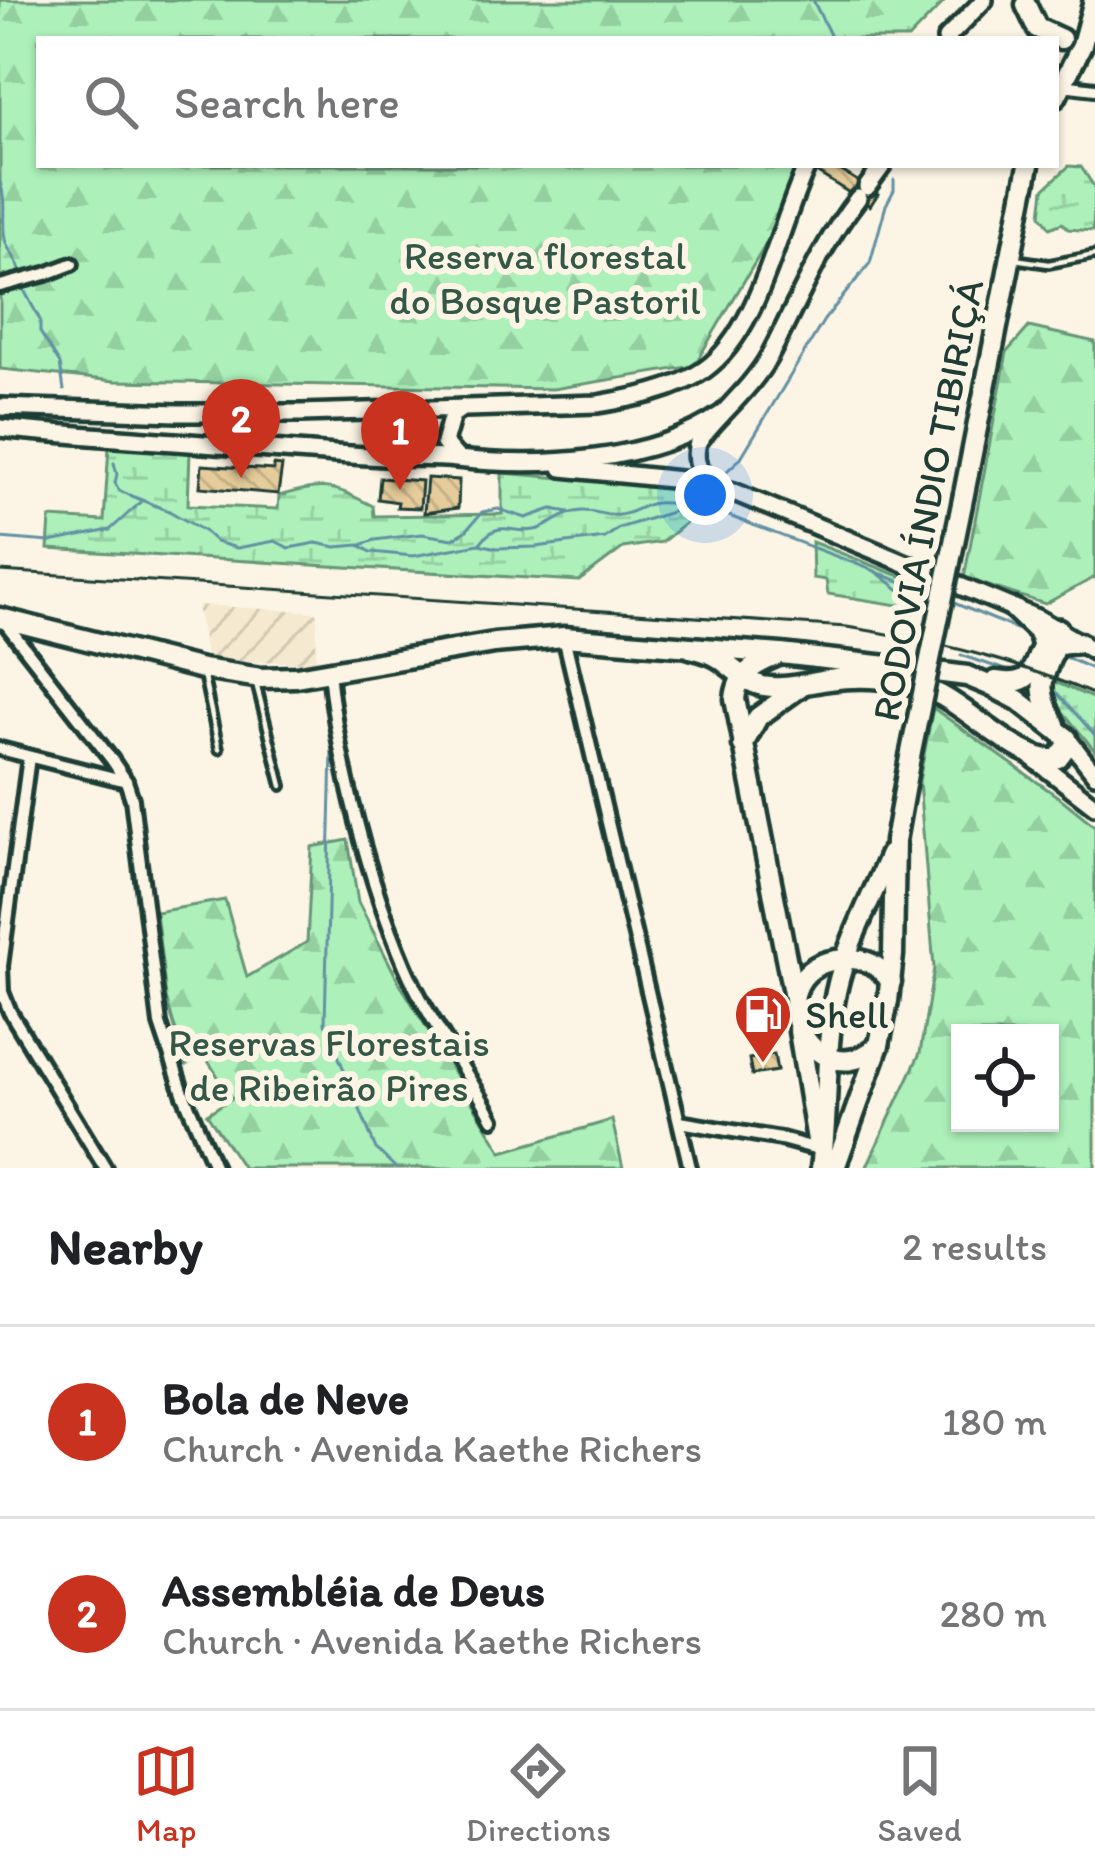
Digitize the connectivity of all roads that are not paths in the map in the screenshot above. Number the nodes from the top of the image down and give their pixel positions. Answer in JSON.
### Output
{"nodes":[{"id":1,"x":984,"y":0,"type":"edge"},
{"id":2,"x":1027,"y":3,"type":"edge"},
{"id":3,"x":1093,"y":8,"type":"edge"},
{"id":4,"x":949,"y":36,"type":"edge"},
{"id":5,"x":1025,"y":36,"type":"edge"},
{"id":6,"x":1052,"y":36,"type":"edge"},
{"id":7,"x":1059,"y":40,"type":"edge"},
{"id":8,"x":1095,"y":89,"type":"edge"},
{"id":9,"x":1059,"y":91,"type":"edge"},
{"id":10,"x":806,"y":168,"type":"edge"},
{"id":11,"x":868,"y":168,"type":"edge"},
{"id":12,"x":882,"y":168,"type":"edge"},
{"id":13,"x":1028,"y":168,"type":"edge"},
{"id":14,"x":864,"y":190,"type":"junction"},
{"id":15,"x":1095,"y":255,"type":"edge"},
{"id":16,"x":1009,"y":258,"type":"junction"},
{"id":17,"x":72,"y":264,"type":"dead end"},
{"id":18,"x":0,"y":286,"type":"edge"},
{"id":19,"x":0,"y":406,"type":"edge"},
{"id":20,"x":466,"y":406,"type":"junction"},
{"id":21,"x":722,"y":414,"type":"junction"},
{"id":22,"x":0,"y":428,"type":"edge"},
{"id":23,"x":458,"y":459,"type":"junction"},
{"id":24,"x":500,"y":463,"type":"junction"},
{"id":25,"x":734,"y":491,"type":"junction"},
{"id":26,"x":1014,"y":609,"type":"joint"},
{"id":27,"x":0,"y":618,"type":"edge"},
{"id":28,"x":564,"y":638,"type":"junction"},
{"id":29,"x":1052,"y":639,"type":"junction"},
{"id":30,"x":690,"y":647,"type":"junction"},
{"id":31,"x":1088,"y":647,"type":"edge"},
{"id":32,"x":781,"y":654,"type":"junction"},
{"id":33,"x":202,"y":668,"type":"junction"},
{"id":34,"x":329,"y":671,"type":"junction"},
{"id":35,"x":967,"y":676,"type":"junction"},
{"id":36,"x":255,"y":678,"type":"junction"},
{"id":37,"x":741,"y":678,"type":"junction"},
{"id":38,"x":804,"y":685,"type":"junction"},
{"id":39,"x":774,"y":687,"type":"junction"},
{"id":40,"x":1062,"y":733,"type":"junction"},
{"id":41,"x":743,"y":745,"type":"junction"},
{"id":42,"x":0,"y":749,"type":"edge"},
{"id":43,"x":219,"y":749,"type":"dead end"},
{"id":44,"x":1026,"y":753,"type":"junction"},
{"id":45,"x":29,"y":758,"type":"junction"},
{"id":46,"x":1095,"y":774,"type":"edge"},
{"id":47,"x":126,"y":782,"type":"junction"},
{"id":48,"x":282,"y":786,"type":"dead end"},
{"id":49,"x":1095,"y":806,"type":"edge"},
{"id":50,"x":895,"y":841,"type":"junction"},
{"id":51,"x":856,"y":931,"type":"junction"},
{"id":52,"x":780,"y":938,"type":"junction"},
{"id":53,"x":845,"y":959,"type":"junction"},
{"id":54,"x":867,"y":961,"type":"junction"},
{"id":55,"x":820,"y":963,"type":"junction"},
{"id":56,"x":891,"y":982,"type":"junction"},
{"id":57,"x":836,"y":992,"type":"junction"},
{"id":58,"x":794,"y":1003,"type":"junction"},
{"id":59,"x":798,"y":1026,"type":"junction"},
{"id":60,"x":830,"y":1031,"type":"junction"},
{"id":61,"x":879,"y":1045,"type":"junction"},
{"id":62,"x":828,"y":1057,"type":"junction"},
{"id":63,"x":853,"y":1060,"type":"junction"},
{"id":64,"x":493,"y":1119,"type":"dead end"},
{"id":65,"x":680,"y":1121,"type":"junction"},
{"id":66,"x":818,"y":1154,"type":"edge"},
{"id":67,"x":105,"y":1168,"type":"edge"},
{"id":68,"x":215,"y":1168,"type":"edge"},
{"id":69,"x":690,"y":1168,"type":"edge"},
{"id":70,"x":835,"y":1168,"type":"edge"}],
"edges":[{"from":1,"to":4,"type":"main road"},
{"from":2,"to":5,"type":"highway"},
{"from":2,"to":6,"type":"highway"},
{"from":3,"to":7,"type":"main road"},
{"from":3,"to":9,"type":"highway"},
{"from":8,"to":9,"type":"street"},
{"from":10,"to":20,"type":"main road"},
{"from":11,"to":14,"type":"main road"},
{"from":12,"to":14,"type":"main road"},
{"from":13,"to":16,"type":"highway","name":"RODOVIA ÍNDIO TIBIRIÇÁ"},
{"from":14,"to":21,"type":"main road"},
{"from":15,"to":16,"type":"lane"},
{"from":16,"to":50,"type":"highway","name":"RODOVIA ÍNDIO TIBIRIÇÁ","bridge":true},
{"from":17,"to":18,"type":"street"},
{"from":19,"to":20,"type":"main road"},
{"from":20,"to":23,"type":"main road"},
{"from":21,"to":24,"type":"main road"},
{"from":21,"to":25,"type":"main road"},
{"from":22,"to":23,"type":"main road"},
{"from":23,"to":24,"type":"main road"},
{"from":24,"to":25,"type":"main road"},
{"from":25,"to":26,"type":"main road"},
{"from":26,"to":29,"type":"highway"},
{"from":27,"to":33,"type":"highway"},
{"from":27,"to":47,"type":"street"},
{"from":28,"to":30,"type":"highway"},
{"from":28,"to":34,"type":"highway"},
{"from":28,"to":65,"type":"street"},
{"from":29,"to":31,"type":"highway"},
{"from":29,"to":35,"type":"highway"},
{"from":29,"to":40,"type":"highway"},
{"from":30,"to":32,"type":"highway"},
{"from":30,"to":37,"type":"highway"},
{"from":32,"to":35,"type":"highway"},
{"from":32,"to":37,"type":"highway"},
{"from":32,"to":39,"type":"highway"},
{"from":33,"to":36,"type":"highway"},
{"from":33,"to":43,"type":"lane"},
{"from":34,"to":36,"type":"highway"},
{"from":34,"to":64,"type":"street"},
{"from":35,"to":40,"type":"highway"},
{"from":36,"to":48,"type":"lane"},
{"from":37,"to":39,"type":"highway"},
{"from":37,"to":41,"type":"highway"},
{"from":38,"to":39,"type":"highway"},
{"from":38,"to":41,"type":"highway"},
{"from":38,"to":44,"type":"highway"},
{"from":40,"to":44,"type":"highway"},
{"from":40,"to":46,"type":"main road"},
{"from":41,"to":52,"type":"highway"},
{"from":42,"to":45,"type":"street"},
{"from":44,"to":49,"type":"main road"},
{"from":45,"to":47,"type":"street"},
{"from":45,"to":67,"type":"street"},
{"from":47,"to":68,"type":"street"},
{"from":50,"to":51,"type":"highway","name":"RODOVIA ÍNDIO TIBIRIÇÁ"},
{"from":50,"to":56,"type":"highway","name":"RODOVIA ÍNDIO TIBIRIÇÁ"},
{"from":51,"to":53,"type":"highway","name":"RODOVIA ÍNDIO TIBIRIÇÁ"},
{"from":51,"to":55,"type":"highway"},
{"from":52,"to":55,"type":"highway"},
{"from":52,"to":58,"type":"highway"},
{"from":53,"to":54,"type":"highway"},
{"from":53,"to":55,"type":"highway"},
{"from":53,"to":57,"type":"highway","name":"RODOVIA ÍNDIO TIBIRIÇÁ"},
{"from":54,"to":56,"type":"highway"},
{"from":54,"to":57,"type":"highway"},
{"from":55,"to":58,"type":"highway"},
{"from":56,"to":61,"type":"highway","name":"RODOVIA ÍNDIO TIBIRIÇÁ"},
{"from":57,"to":60,"type":"highway","name":"RODOVIA ÍNDIO TIBIRIÇÁ"},
{"from":58,"to":59,"type":"highway"},
{"from":59,"to":62,"type":"highway"},
{"from":59,"to":66,"type":"highway"},
{"from":60,"to":62,"type":"highway","name":"RODOVIA ÍNDIO TIBIRIÇÁ"},
{"from":60,"to":63,"type":"highway"},
{"from":61,"to":63,"type":"highway"},
{"from":61,"to":70,"type":"highway","name":"RODOVIA ÍNDIO TIBIRIÇÁ"},
{"from":62,"to":63,"type":"highway"},
{"from":62,"to":66,"type":"highway","name":"RODOVIA ÍNDIO TIBIRIÇÁ"},
{"from":65,"to":66,"type":"street"},
{"from":65,"to":69,"type":"street"}]}
